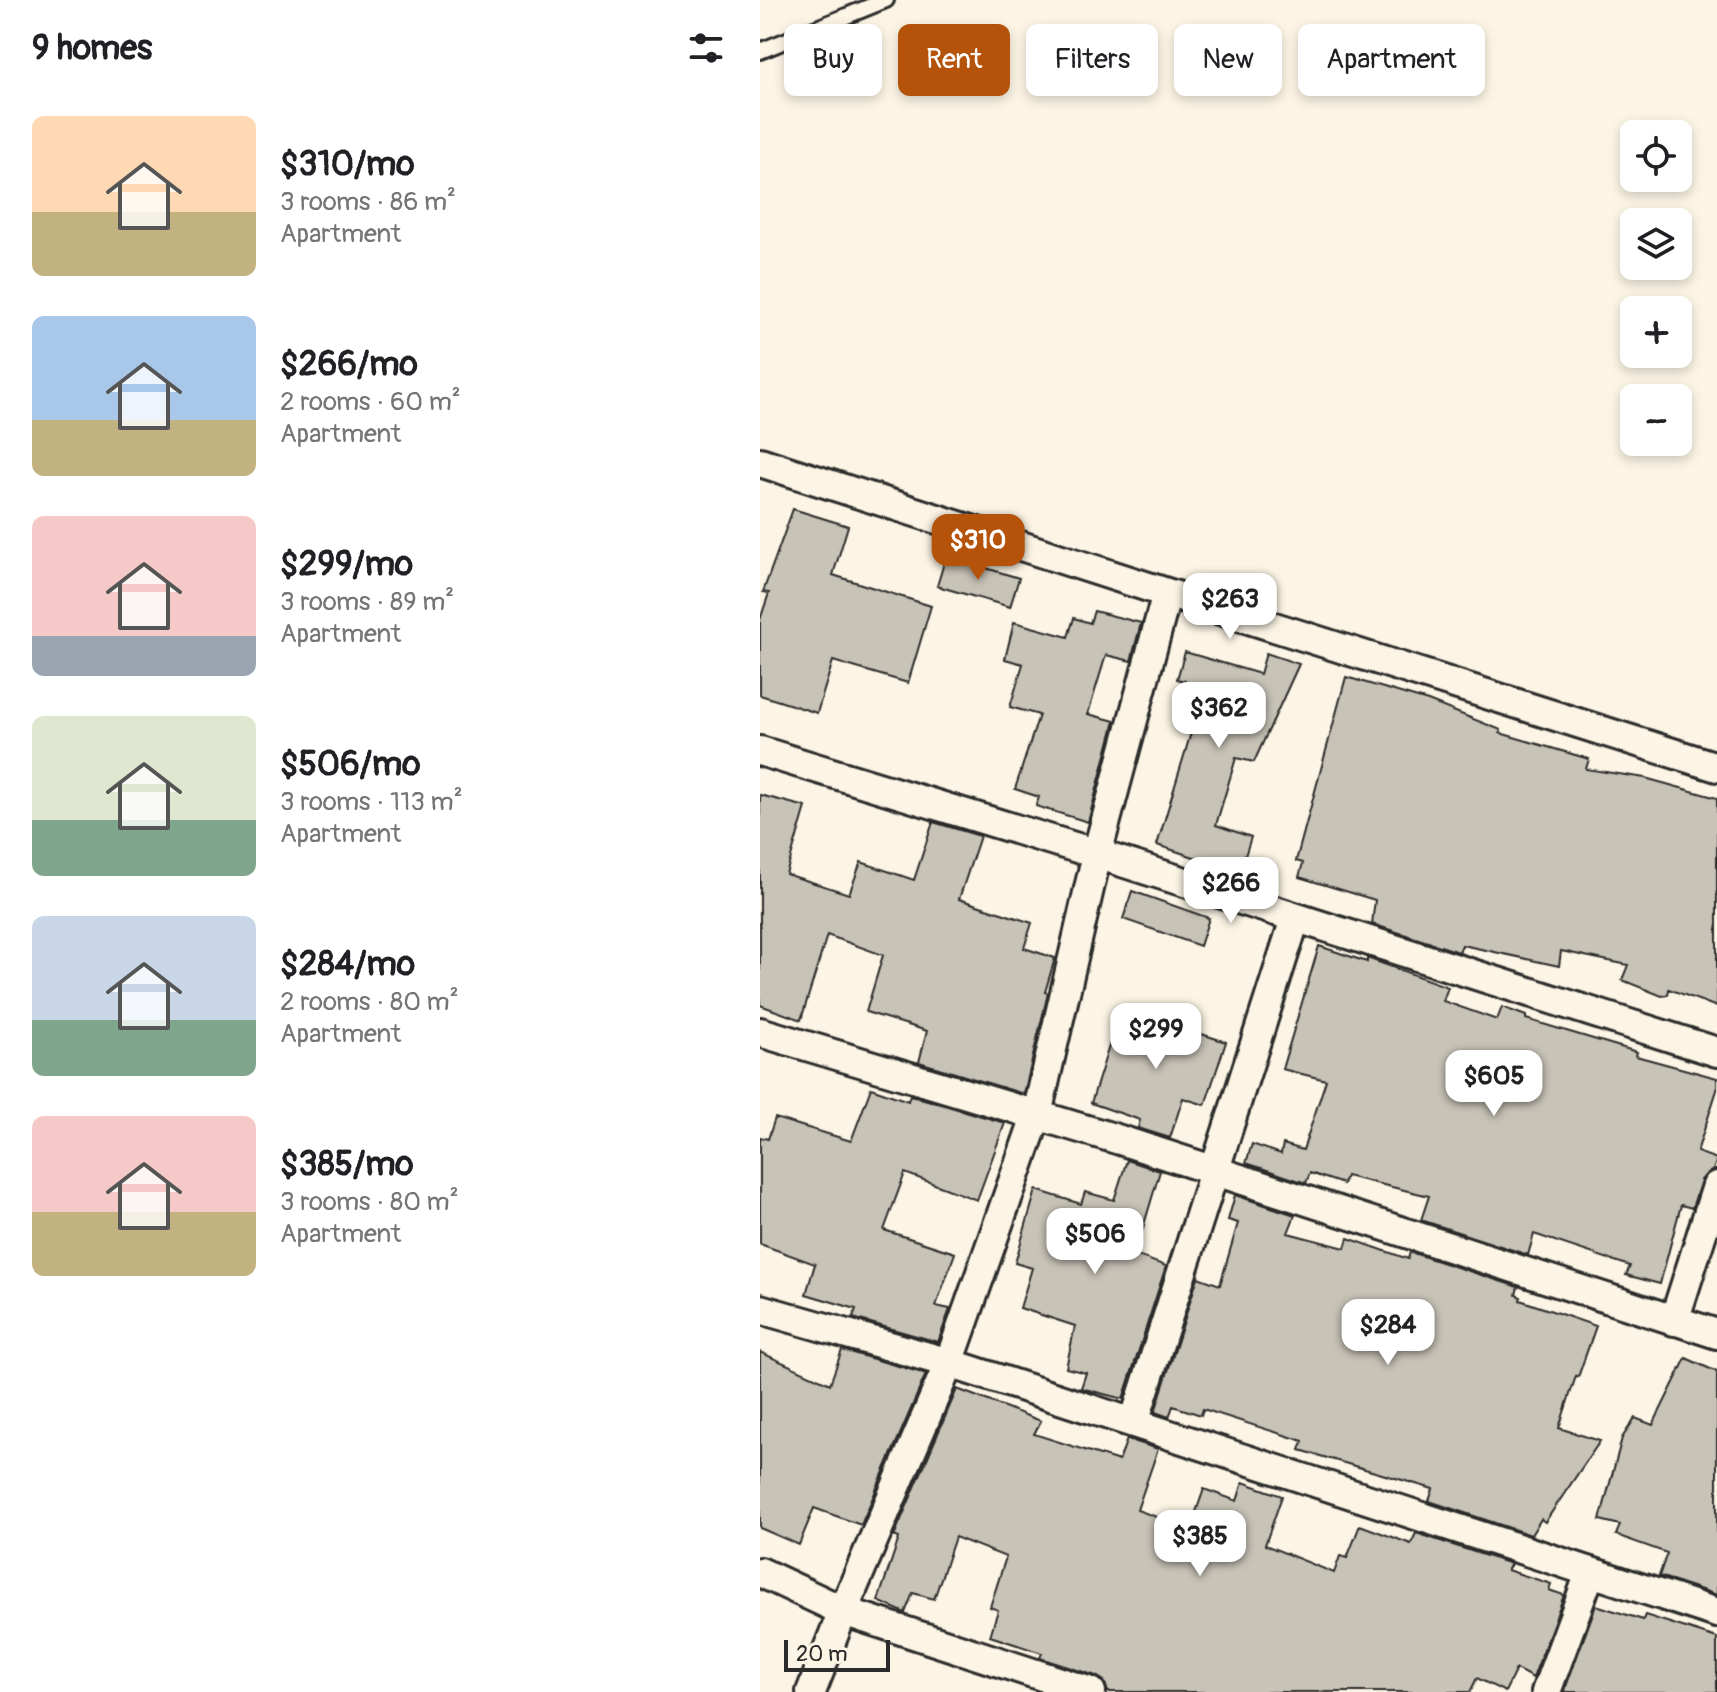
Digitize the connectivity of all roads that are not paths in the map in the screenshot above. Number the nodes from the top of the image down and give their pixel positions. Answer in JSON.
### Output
{"nodes":[{"id":1,"x":886,"y":0,"type":"edge"},
{"id":2,"x":760,"y":51,"type":"edge"},
{"id":3,"x":760,"y":462,"type":"edge"},
{"id":4,"x":1167,"y":593,"type":"junction"},
{"id":5,"x":760,"y":751,"type":"edge"},
{"id":6,"x":1717,"y":767,"type":"edge"},
{"id":7,"x":1097,"y":854,"type":"junction"},
{"id":8,"x":1295,"y":919,"type":"junction"},
{"id":9,"x":760,"y":1032,"type":"edge"},
{"id":10,"x":1717,"y":1052,"type":"edge"},
{"id":11,"x":1037,"y":1114,"type":"junction"},
{"id":12,"x":1215,"y":1172,"type":"junction"},
{"id":13,"x":1717,"y":1186,"type":"edge"},
{"id":14,"x":760,"y":1309,"type":"edge"},
{"id":15,"x":1674,"y":1321,"type":"junction"},
{"id":16,"x":1717,"y":1334,"type":"edge"},
{"id":17,"x":949,"y":1363,"type":"junction"},
{"id":18,"x":1134,"y":1422,"type":"junction"},
{"id":19,"x":760,"y":1572,"type":"edge"},
{"id":20,"x":1590,"y":1573,"type":"junction"},
{"id":21,"x":843,"y":1611,"type":"junction"},
{"id":22,"x":1717,"y":1613,"type":"edge"},
{"id":23,"x":811,"y":1692,"type":"edge"},
{"id":24,"x":1091,"y":1692,"type":"edge"},
{"id":25,"x":1546,"y":1692,"type":"edge"}],
"edges":[{"from":1,"to":2,"type":"lane"},
{"from":3,"to":4,"type":"street"},
{"from":4,"to":6,"type":"street"},
{"from":4,"to":7,"type":"street"},
{"from":5,"to":7,"type":"street"},
{"from":7,"to":8,"type":"street"},
{"from":7,"to":11,"type":"street"},
{"from":8,"to":10,"type":"street"},
{"from":8,"to":12,"type":"street"},
{"from":9,"to":11,"type":"street"},
{"from":11,"to":12,"type":"street"},
{"from":11,"to":17,"type":"street"},
{"from":12,"to":15,"type":"street"},
{"from":12,"to":18,"type":"street"},
{"from":13,"to":15,"type":"street"},
{"from":14,"to":17,"type":"street"},
{"from":15,"to":16,"type":"street"},
{"from":17,"to":18,"type":"street"},
{"from":17,"to":21,"type":"street"},
{"from":18,"to":20,"type":"street"},
{"from":19,"to":21,"type":"street"},
{"from":20,"to":22,"type":"street"},
{"from":20,"to":25,"type":"street"},
{"from":21,"to":23,"type":"street"},
{"from":21,"to":24,"type":"street"}]}
